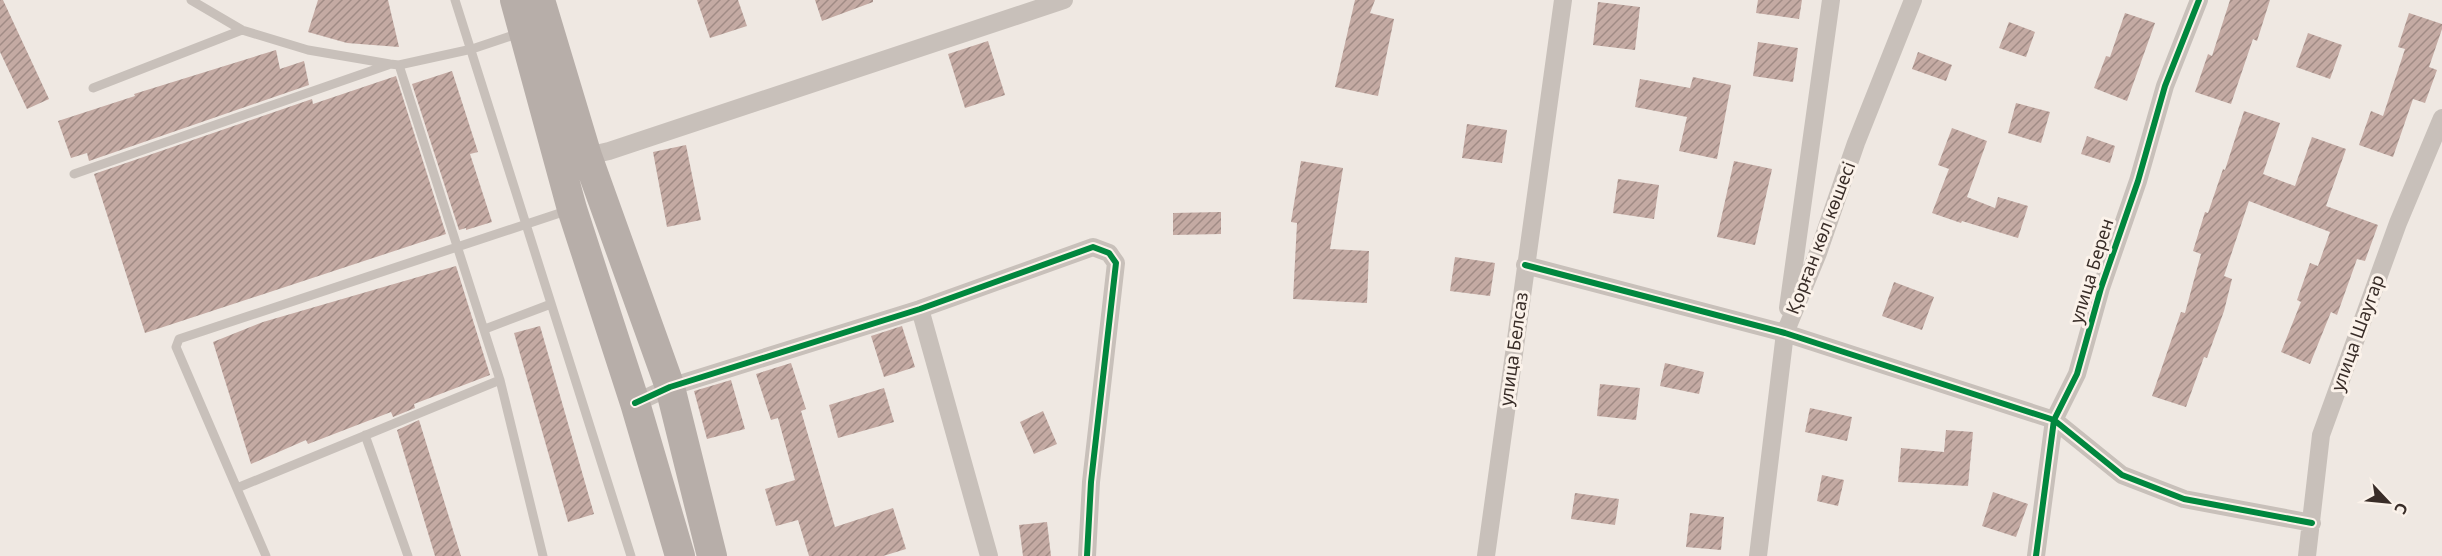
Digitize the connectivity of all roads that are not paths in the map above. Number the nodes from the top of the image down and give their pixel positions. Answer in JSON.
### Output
{"nodes":[{"id":1,"x":191,"y":0,"type":"edge"},
{"id":2,"x":455,"y":0,"type":"edge"},
{"id":3,"x":515,"y":0,"type":"edge"},
{"id":4,"x":540,"y":0,"type":"edge"},
{"id":5,"x":1064,"y":0,"type":"edge"},
{"id":6,"x":1563,"y":0,"type":"edge"},
{"id":7,"x":1831,"y":0,"type":"edge"},
{"id":8,"x":1913,"y":0,"type":"edge"},
{"id":9,"x":2199,"y":0,"type":"edge"},
{"id":10,"x":242,"y":30,"type":"junction"},
{"id":11,"x":525,"y":32,"type":"junction"},
{"id":12,"x":472,"y":49,"type":"junction"},
{"id":13,"x":395,"y":64,"type":"junction"},
{"id":14,"x":93,"y":88,"type":"dead end"},
{"id":15,"x":2442,"y":118,"type":"edge"},
{"id":16,"x":587,"y":156,"type":"junction"},
{"id":17,"x":74,"y":174,"type":"dead end"},
{"id":18,"x":572,"y":209,"type":"junction"},
{"id":19,"x":526,"y":224,"type":"junction"},
{"id":20,"x":459,"y":248,"type":"junction"},
{"id":21,"x":1525,"y":265,"type":"junction"},
{"id":22,"x":551,"y":304,"type":"junction"},
{"id":23,"x":921,"y":309,"type":"junction"},
{"id":24,"x":485,"y":330,"type":"junction"},
{"id":25,"x":1785,"y":333,"type":"junction"},
{"id":26,"x":500,"y":380,"type":"junction"},
{"id":27,"x":670,"y":387,"type":"junction"},
{"id":28,"x":635,"y":403,"type":"junction"},
{"id":29,"x":2054,"y":420,"type":"junction"},
{"id":30,"x":365,"y":435,"type":"junction"},
{"id":31,"x":237,"y":488,"type":"junction"},
{"id":32,"x":2312,"y":523,"type":"junction"},
{"id":33,"x":266,"y":556,"type":"edge"},
{"id":34,"x":408,"y":556,"type":"edge"},
{"id":35,"x":543,"y":556,"type":"edge"},
{"id":36,"x":631,"y":556,"type":"edge"},
{"id":37,"x":680,"y":556,"type":"edge"},
{"id":38,"x":712,"y":556,"type":"edge"},
{"id":39,"x":989,"y":556,"type":"edge"},
{"id":40,"x":1087,"y":556,"type":"edge"},
{"id":41,"x":1486,"y":556,"type":"edge"},
{"id":42,"x":1758,"y":556,"type":"edge"},
{"id":43,"x":2036,"y":556,"type":"edge"},
{"id":44,"x":2307,"y":556,"type":"edge"}],
"edges":[{"from":1,"to":10,"type":"lane"},
{"from":2,"to":12,"type":"lane"},
{"from":3,"to":11,"type":"main road"},
{"from":4,"to":16,"type":"main road"},
{"from":5,"to":16,"type":"street"},
{"from":6,"to":21,"type":"street","name":"улица Белсаз"},
{"from":7,"to":25,"type":"street"},
{"from":8,"to":25,"type":"street","name":"Қорған көл көшесі"},
{"from":9,"to":29,"type":"street","name":"улица Берен"},
{"from":10,"to":13,"type":"lane"},
{"from":10,"to":14,"type":"lane"},
{"from":11,"to":12,"type":"lane"},
{"from":11,"to":18,"type":"main road"},
{"from":12,"to":13,"type":"lane"},
{"from":12,"to":19,"type":"lane"},
{"from":13,"to":17,"type":"lane"},
{"from":13,"to":20,"type":"lane"},
{"from":15,"to":32,"type":"street","name":"улица Шаугар"},
{"from":16,"to":27,"type":"main road"},
{"from":18,"to":19,"type":"lane"},
{"from":18,"to":28,"type":"main road"},
{"from":19,"to":20,"type":"lane"},
{"from":19,"to":22,"type":"lane"},
{"from":20,"to":24,"type":"lane"},
{"from":20,"to":31,"type":"lane"},
{"from":21,"to":25,"type":"street"},
{"from":21,"to":41,"type":"street","name":"улица Белсаз"},
{"from":22,"to":24,"type":"lane"},
{"from":22,"to":36,"type":"lane"},
{"from":23,"to":27,"type":"street"},
{"from":23,"to":39,"type":"street"},
{"from":23,"to":40,"type":"street"},
{"from":24,"to":26,"type":"lane"},
{"from":25,"to":29,"type":"street"},
{"from":25,"to":42,"type":"street","name":"Қорған көл көшесі"},
{"from":26,"to":30,"type":"lane"},
{"from":26,"to":35,"type":"lane"},
{"from":27,"to":28,"type":"street"},
{"from":27,"to":38,"type":"main road"},
{"from":28,"to":37,"type":"main road"},
{"from":29,"to":32,"type":"street"},
{"from":29,"to":43,"type":"street","name":"улица Берен"},
{"from":30,"to":31,"type":"lane"},
{"from":30,"to":34,"type":"lane"},
{"from":31,"to":33,"type":"lane"},
{"from":32,"to":44,"type":"street","name":"улица Шаугар"}]}
